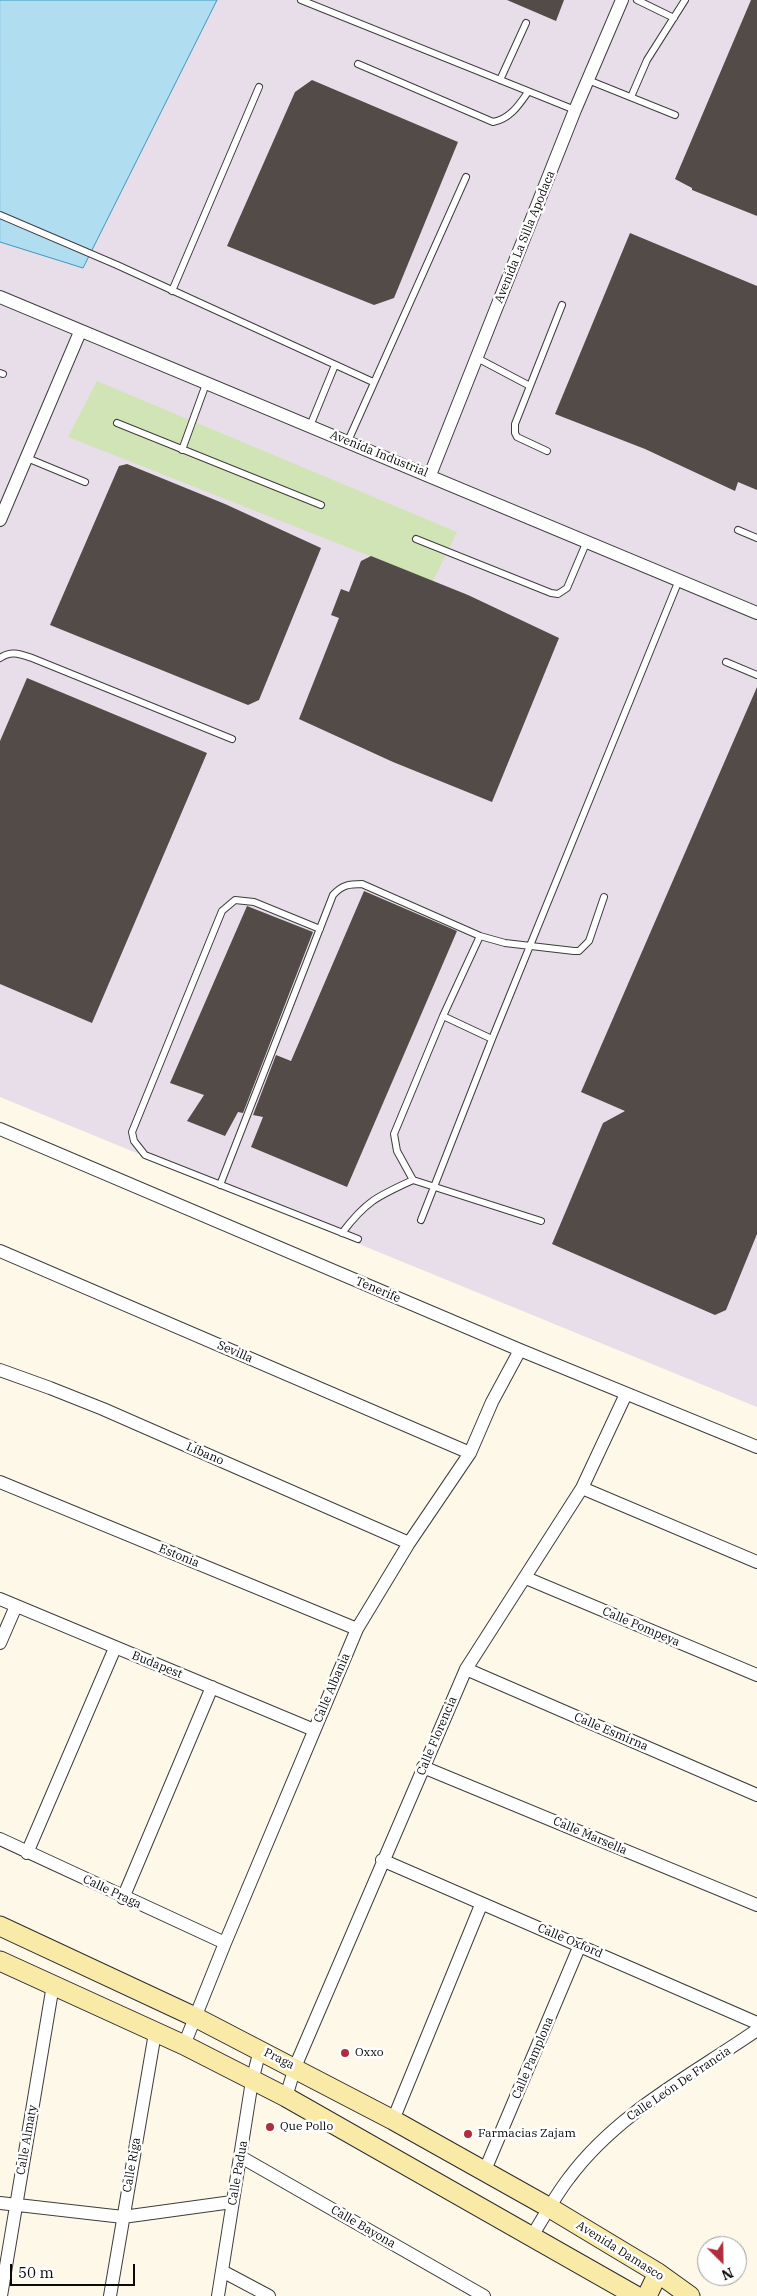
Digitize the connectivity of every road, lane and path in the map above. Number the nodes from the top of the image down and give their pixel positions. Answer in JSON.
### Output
{"nodes":[{"id":1,"x":301,"y":0,"type":"edge"},
{"id":2,"x":622,"y":0,"type":"edge"},
{"id":3,"x":637,"y":0,"type":"edge"},
{"id":4,"x":685,"y":0,"type":"edge"},
{"id":5,"x":674,"y":18,"type":"junction"},
{"id":6,"x":526,"y":23,"type":"dead end"},
{"id":7,"x":358,"y":64,"type":"dead end"},
{"id":8,"x":500,"y":80,"type":"junction"},
{"id":9,"x":588,"y":80,"type":"junction"},
{"id":10,"x":259,"y":86,"type":"dead end"},
{"id":11,"x":528,"y":92,"type":"junction"},
{"id":12,"x":631,"y":97,"type":"junction"},
{"id":13,"x":575,"y":110,"type":"junction"},
{"id":14,"x":675,"y":115,"type":"dead end"},
{"id":15,"x":466,"y":177,"type":"dead end"},
{"id":16,"x":0,"y":215,"type":"edge"},
{"id":17,"x":172,"y":290,"type":"junction"},
{"id":18,"x":0,"y":297,"type":"edge"},
{"id":19,"x":562,"y":305,"type":"dead end"},
{"id":20,"x":80,"y":332,"type":"junction"},
{"id":21,"x":477,"y":358,"type":"junction"},
{"id":22,"x":335,"y":365,"type":"junction"},
{"id":23,"x":373,"y":382,"type":"junction"},
{"id":24,"x":206,"y":384,"type":"junction"},
{"id":25,"x":530,"y":386,"type":"junction"},
{"id":26,"x":117,"y":423,"type":"dead end"},
{"id":27,"x":310,"y":426,"type":"junction"},
{"id":28,"x":348,"y":441,"type":"junction"},
{"id":29,"x":182,"y":450,"type":"junction"},
{"id":30,"x":546,"y":451,"type":"dead end"},
{"id":31,"x":27,"y":458,"type":"junction"},
{"id":32,"x":430,"y":475,"type":"junction"},
{"id":33,"x":85,"y":482,"type":"dead end"},
{"id":34,"x":321,"y":505,"type":"dead end"},
{"id":35,"x":0,"y":520,"type":"edge"},
{"id":36,"x":738,"y":530,"type":"dead end"},
{"id":37,"x":757,"y":538,"type":"edge"},
{"id":38,"x":416,"y":539,"type":"dead end"},
{"id":39,"x":587,"y":541,"type":"junction"},
{"id":40,"x":679,"y":580,"type":"junction"},
{"id":41,"x":757,"y":613,"type":"edge"},
{"id":42,"x":0,"y":658,"type":"edge"},
{"id":43,"x":726,"y":662,"type":"dead end"},
{"id":44,"x":757,"y":675,"type":"edge"},
{"id":45,"x":232,"y":739,"type":"dead end"},
{"id":46,"x":604,"y":897,"type":"dead end"},
{"id":47,"x":320,"y":929,"type":"junction"},
{"id":48,"x":480,"y":936,"type":"junction"},
{"id":49,"x":531,"y":945,"type":"junction"},
{"id":50,"x":443,"y":1016,"type":"junction"},
{"id":51,"x":492,"y":1039,"type":"junction"},
{"id":52,"x":0,"y":1129,"type":"edge"},
{"id":53,"x":413,"y":1180,"type":"junction"},
{"id":54,"x":220,"y":1186,"type":"junction"},
{"id":55,"x":434,"y":1188,"type":"junction"},
{"id":56,"x":422,"y":1220,"type":"dead end"},
{"id":57,"x":540,"y":1222,"type":"dead end"},
{"id":58,"x":342,"y":1233,"type":"junction"},
{"id":59,"x":358,"y":1239,"type":"dead end"},
{"id":60,"x":0,"y":1251,"type":"edge"},
{"id":61,"x":520,"y":1350,"type":"junction"},
{"id":62,"x":0,"y":1370,"type":"edge"},
{"id":63,"x":626,"y":1394,"type":"junction"},
{"id":64,"x":757,"y":1447,"type":"edge"},
{"id":65,"x":470,"y":1453,"type":"junction"},
{"id":66,"x":0,"y":1482,"type":"edge"},
{"id":67,"x":582,"y":1488,"type":"junction"},
{"id":68,"x":409,"y":1542,"type":"junction"},
{"id":69,"x":757,"y":1562,"type":"edge"},
{"id":70,"x":526,"y":1578,"type":"junction"},
{"id":71,"x":0,"y":1599,"type":"edge"},
{"id":72,"x":16,"y":1606,"type":"junction"},
{"id":73,"x":357,"y":1629,"type":"junction"},
{"id":74,"x":0,"y":1643,"type":"edge"},
{"id":75,"x":115,"y":1648,"type":"junction"},
{"id":76,"x":466,"y":1669,"type":"junction"},
{"id":77,"x":757,"y":1675,"type":"edge"},
{"id":78,"x":212,"y":1687,"type":"junction"},
{"id":79,"x":314,"y":1730,"type":"junction"},
{"id":80,"x":423,"y":1767,"type":"junction"},
{"id":81,"x":757,"y":1795,"type":"edge"},
{"id":82,"x":0,"y":1839,"type":"edge"},
{"id":83,"x":27,"y":1853,"type":"junction"},
{"id":84,"x":382,"y":1860,"type":"junction"},
{"id":85,"x":123,"y":1898,"type":"junction"},
{"id":86,"x":481,"y":1905,"type":"junction"},
{"id":87,"x":757,"y":1905,"type":"edge"},
{"id":88,"x":0,"y":1926,"type":"edge"},
{"id":89,"x":225,"y":1943,"type":"junction"},
{"id":90,"x":580,"y":1945,"type":"junction"},
{"id":91,"x":0,"y":1961,"type":"edge"},
{"id":92,"x":53,"y":1985,"type":"junction"},
{"id":93,"x":196,"y":2017,"type":"junction"},
{"id":94,"x":757,"y":2022,"type":"edge"},
{"id":95,"x":757,"y":2030,"type":"edge"},
{"id":96,"x":155,"y":2034,"type":"junction"},
{"id":97,"x":184,"y":2045,"type":"junction"},
{"id":98,"x":260,"y":2050,"type":"junction"},
{"id":99,"x":295,"y":2067,"type":"junction"},
{"id":100,"x":252,"y":2081,"type":"junction"},
{"id":101,"x":286,"y":2097,"type":"junction"},
{"id":102,"x":393,"y":2120,"type":"junction"},
{"id":103,"x":241,"y":2157,"type":"junction"},
{"id":104,"x":485,"y":2170,"type":"junction"},
{"id":105,"x":232,"y":2202,"type":"junction"},
{"id":106,"x":0,"y":2203,"type":"edge"},
{"id":107,"x":16,"y":2205,"type":"junction"},
{"id":108,"x":550,"y":2208,"type":"junction"},
{"id":109,"x":123,"y":2218,"type":"junction"},
{"id":110,"x":532,"y":2236,"type":"junction"},
{"id":111,"x":222,"y":2271,"type":"junction"},
{"id":112,"x":658,"y":2273,"type":"junction"},
{"id":113,"x":1,"y":2296,"type":"edge"},
{"id":114,"x":110,"y":2296,"type":"edge"},
{"id":115,"x":218,"y":2296,"type":"edge"},
{"id":116,"x":269,"y":2296,"type":"edge"},
{"id":117,"x":484,"y":2296,"type":"edge"},
{"id":118,"x":636,"y":2296,"type":"edge"},
{"id":119,"x":647,"y":2296,"type":"edge"},
{"id":120,"x":690,"y":2296,"type":"edge"}],
"edges":[{"from":1,"to":8,"type":"lane"},
{"from":2,"to":9,"type":"street","name":"Avenida La Silla Apodaca"},
{"from":3,"to":5,"type":"lane"},
{"from":4,"to":5,"type":"lane"},
{"from":5,"to":12,"type":"lane"},
{"from":6,"to":8,"type":"lane"},
{"from":7,"to":11,"type":"lane"},
{"from":8,"to":11,"type":"lane"},
{"from":9,"to":12,"type":"lane"},
{"from":9,"to":13,"type":"street","name":"Avenida La Silla Apodaca"},
{"from":10,"to":17,"type":"lane"},
{"from":11,"to":13,"type":"lane"},
{"from":12,"to":14,"type":"lane"},
{"from":13,"to":21,"type":"street","name":"Avenida La Silla Apodaca"},
{"from":15,"to":23,"type":"lane"},
{"from":16,"to":17,"type":"lane"},
{"from":17,"to":22,"type":"lane"},
{"from":18,"to":20,"type":"street","name":"Avenida Industrial"},
{"from":19,"to":25,"type":"lane"},
{"from":20,"to":24,"type":"street","name":"Avenida Industrial"},
{"from":20,"to":31,"type":"street"},
{"from":21,"to":25,"type":"lane"},
{"from":21,"to":32,"type":"street","name":"Avenida La Silla Apodaca"},
{"from":22,"to":23,"type":"lane"},
{"from":22,"to":27,"type":"lane"},
{"from":23,"to":28,"type":"lane"},
{"from":24,"to":27,"type":"street","name":"Avenida Industrial"},
{"from":24,"to":29,"type":"lane"},
{"from":25,"to":30,"type":"lane"},
{"from":26,"to":29,"type":"lane"},
{"from":27,"to":28,"type":"street","name":"Avenida Industrial"},
{"from":28,"to":32,"type":"street","name":"Avenida Industrial"},
{"from":29,"to":34,"type":"lane"},
{"from":31,"to":33,"type":"lane"},
{"from":31,"to":35,"type":"street"},
{"from":32,"to":39,"type":"street","name":"Avenida Industrial"},
{"from":36,"to":37,"type":"lane"},
{"from":38,"to":39,"type":"lane"},
{"from":39,"to":40,"type":"street","name":"Avenida Industrial"},
{"from":40,"to":41,"type":"street","name":"Avenida Industrial"},
{"from":40,"to":49,"type":"lane"},
{"from":42,"to":45,"type":"lane"},
{"from":43,"to":44,"type":"lane"},
{"from":46,"to":49,"type":"lane"},
{"from":47,"to":48,"type":"lane"},
{"from":47,"to":54,"type":"lane"},
{"from":47,"to":54,"type":"lane"},
{"from":48,"to":49,"type":"lane"},
{"from":48,"to":50,"type":"lane"},
{"from":49,"to":51,"type":"lane"},
{"from":50,"to":51,"type":"lane"},
{"from":50,"to":53,"type":"lane"},
{"from":51,"to":55,"type":"lane"},
{"from":52,"to":61,"type":"street","name":"Tenerife"},
{"from":53,"to":55,"type":"lane"},
{"from":53,"to":58,"type":"lane"},
{"from":54,"to":58,"type":"lane"},
{"from":55,"to":56,"type":"lane"},
{"from":55,"to":57,"type":"lane"},
{"from":58,"to":59,"type":"lane"},
{"from":60,"to":65,"type":"street","name":"Sevilla"},
{"from":61,"to":63,"type":"street","name":"Tenerife"},
{"from":61,"to":65,"type":"street","name":"Calle Albania"},
{"from":62,"to":68,"type":"street","name":"Líbano"},
{"from":63,"to":64,"type":"street","name":"Tenerife"},
{"from":63,"to":67,"type":"street","name":"Calle Florencia"},
{"from":65,"to":68,"type":"street","name":"Calle Albania"},
{"from":66,"to":73,"type":"street","name":"Estonia"},
{"from":67,"to":69,"type":"street"},
{"from":67,"to":70,"type":"street","name":"Calle Florencia"},
{"from":68,"to":73,"type":"street","name":"Calle Albania"},
{"from":70,"to":76,"type":"street","name":"Calle Florencia"},
{"from":70,"to":77,"type":"street","name":"Calle Pompeya"},
{"from":71,"to":72,"type":"street","name":"Budapest"},
{"from":72,"to":74,"type":"street"},
{"from":72,"to":75,"type":"street","name":"Budapest"},
{"from":73,"to":79,"type":"street","name":"Calle Albania"},
{"from":75,"to":78,"type":"street","name":"Budapest"},
{"from":75,"to":83,"type":"street"},
{"from":76,"to":80,"type":"street","name":"Calle Florencia"},
{"from":76,"to":81,"type":"street","name":"Calle Esmirna"},
{"from":78,"to":79,"type":"street","name":"Budapest"},
{"from":78,"to":85,"type":"street"},
{"from":79,"to":89,"type":"street","name":"Calle Albania"},
{"from":80,"to":84,"type":"street","name":"Calle Florencia"},
{"from":80,"to":87,"type":"street","name":"Calle Marsella"},
{"from":82,"to":83,"type":"street","name":"Calle Praga"},
{"from":83,"to":85,"type":"street","name":"Calle Praga"},
{"from":84,"to":86,"type":"street","name":"Calle Oxford"},
{"from":84,"to":99,"type":"street","name":"Calle Florencia"},
{"from":85,"to":89,"type":"street","name":"Calle Praga"},
{"from":86,"to":90,"type":"street","name":"Calle Oxford"},
{"from":86,"to":102,"type":"street"},
{"from":88,"to":93,"type":"street","name":"Praga"},
{"from":89,"to":93,"type":"street","name":"Calle Albania"},
{"from":90,"to":94,"type":"street","name":"Calle Oxford"},
{"from":90,"to":104,"type":"street","name":"Calle Pamplona"},
{"from":91,"to":92,"type":"street"},
{"from":92,"to":96,"type":"street"},
{"from":92,"to":107,"type":"street","name":"Calle Almaty"},
{"from":93,"to":97,"type":"street","name":"Calle Albania"},
{"from":93,"to":98,"type":"street","name":"Praga"},
{"from":95,"to":108,"type":"street","name":"Calle León De Francia"},
{"from":96,"to":97,"type":"street"},
{"from":96,"to":109,"type":"street","name":"Calle Riga"},
{"from":97,"to":100,"type":"street"},
{"from":98,"to":99,"type":"street","name":"Praga"},
{"from":98,"to":100,"type":"street","name":"Calle Padua"},
{"from":99,"to":101,"type":"street","name":"Calle Florencia"},
{"from":99,"to":102,"type":"street","name":"Praga"},
{"from":100,"to":101,"type":"street"},
{"from":100,"to":103,"type":"street","name":"Calle Padua"},
{"from":101,"to":110,"type":"street"},
{"from":102,"to":104,"type":"street","name":"Praga"},
{"from":103,"to":105,"type":"street","name":"Calle Padua"},
{"from":103,"to":117,"type":"street","name":"Calle Bayona"},
{"from":104,"to":108,"type":"street","name":"Praga"},
{"from":105,"to":109,"type":"street"},
{"from":105,"to":111,"type":"street","name":"Calle Padua"},
{"from":106,"to":107,"type":"street"},
{"from":107,"to":109,"type":"street"},
{"from":107,"to":113,"type":"street","name":"Calle Almaty"},
{"from":108,"to":110,"type":"street","name":"Calle León De Francia"},
{"from":108,"to":112,"type":"street","name":"Avenida Damasco"},
{"from":109,"to":114,"type":"street","name":"Calle Riga"},
{"from":110,"to":118,"type":"street"},
{"from":111,"to":115,"type":"street","name":"Calle Padua"},
{"from":111,"to":116,"type":"street"},
{"from":112,"to":119,"type":"street"},
{"from":112,"to":120,"type":"street","name":"Avenida Damasco"}]}
